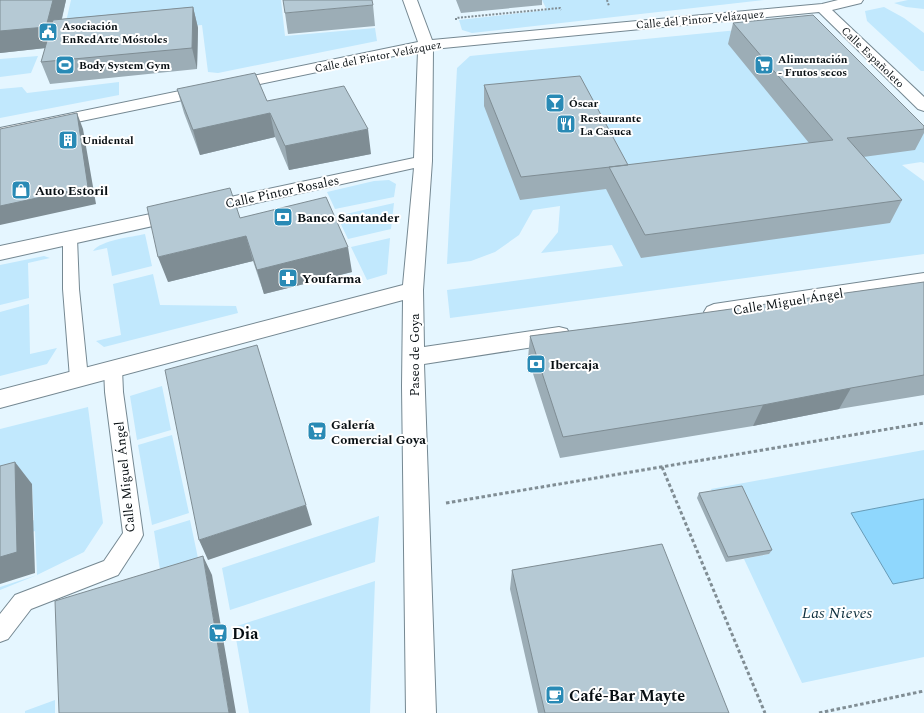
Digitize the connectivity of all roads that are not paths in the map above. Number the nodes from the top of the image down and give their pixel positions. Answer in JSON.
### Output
{"nodes":[{"id":1,"x":410,"y":0,"type":"edge"},
{"id":2,"x":856,"y":0,"type":"edge"},
{"id":3,"x":822,"y":8,"type":"junction"},
{"id":4,"x":426,"y":44,"type":"junction"},
{"id":5,"x":924,"y":106,"type":"edge"},
{"id":6,"x":0,"y":133,"type":"edge"},
{"id":7,"x":423,"y":161,"type":"junction"},
{"id":8,"x":70,"y":238,"type":"junction"},
{"id":9,"x":0,"y":253,"type":"edge"},
{"id":10,"x":924,"y":280,"type":"edge"},
{"id":11,"x":413,"y":290,"type":"junction"},
{"id":12,"x":696,"y":315,"type":"edge"},
{"id":13,"x":578,"y":332,"type":"edge"},
{"id":14,"x":414,"y":357,"type":"junction"},
{"id":15,"x":113,"y":369,"type":"junction"},
{"id":16,"x":79,"y":378,"type":"junction"},
{"id":17,"x":0,"y":399,"type":"edge"},
{"id":18,"x":0,"y":631,"type":"edge"},
{"id":19,"x":420,"y":713,"type":"edge"}],
"edges":[{"from":1,"to":4,"type":"street","name":"Paseo de Goya"},
{"from":2,"to":3,"type":"street","name":"Calle del Pintor Velázquez"},
{"from":3,"to":4,"type":"street","name":"Calle del Pintor Velázquez"},
{"from":3,"to":5,"type":"street","name":"Calle Españoleto"},
{"from":4,"to":6,"type":"street","name":"Calle del Pintor Velázquez"},
{"from":4,"to":7,"type":"street","name":"Paseo de Goya"},
{"from":7,"to":8,"type":"street","name":"Calle Pintor Rosales"},
{"from":7,"to":11,"type":"street","name":"Paseo de Goya"},
{"from":8,"to":9,"type":"street","name":"Calle Pintor Rosales"},
{"from":8,"to":16,"type":"lane"},
{"from":10,"to":12,"type":"street","name":"Calle Miguel Ángel"},
{"from":11,"to":14,"type":"street","name":"Paseo de Goya"},
{"from":11,"to":15,"type":"street"},
{"from":13,"to":14,"type":"street"},
{"from":14,"to":19,"type":"street","name":"Paseo de Goya"},
{"from":15,"to":16,"type":"street"},
{"from":15,"to":18,"type":"lane","name":"Calle Miguel Ángel"},
{"from":16,"to":17,"type":"street"}]}
